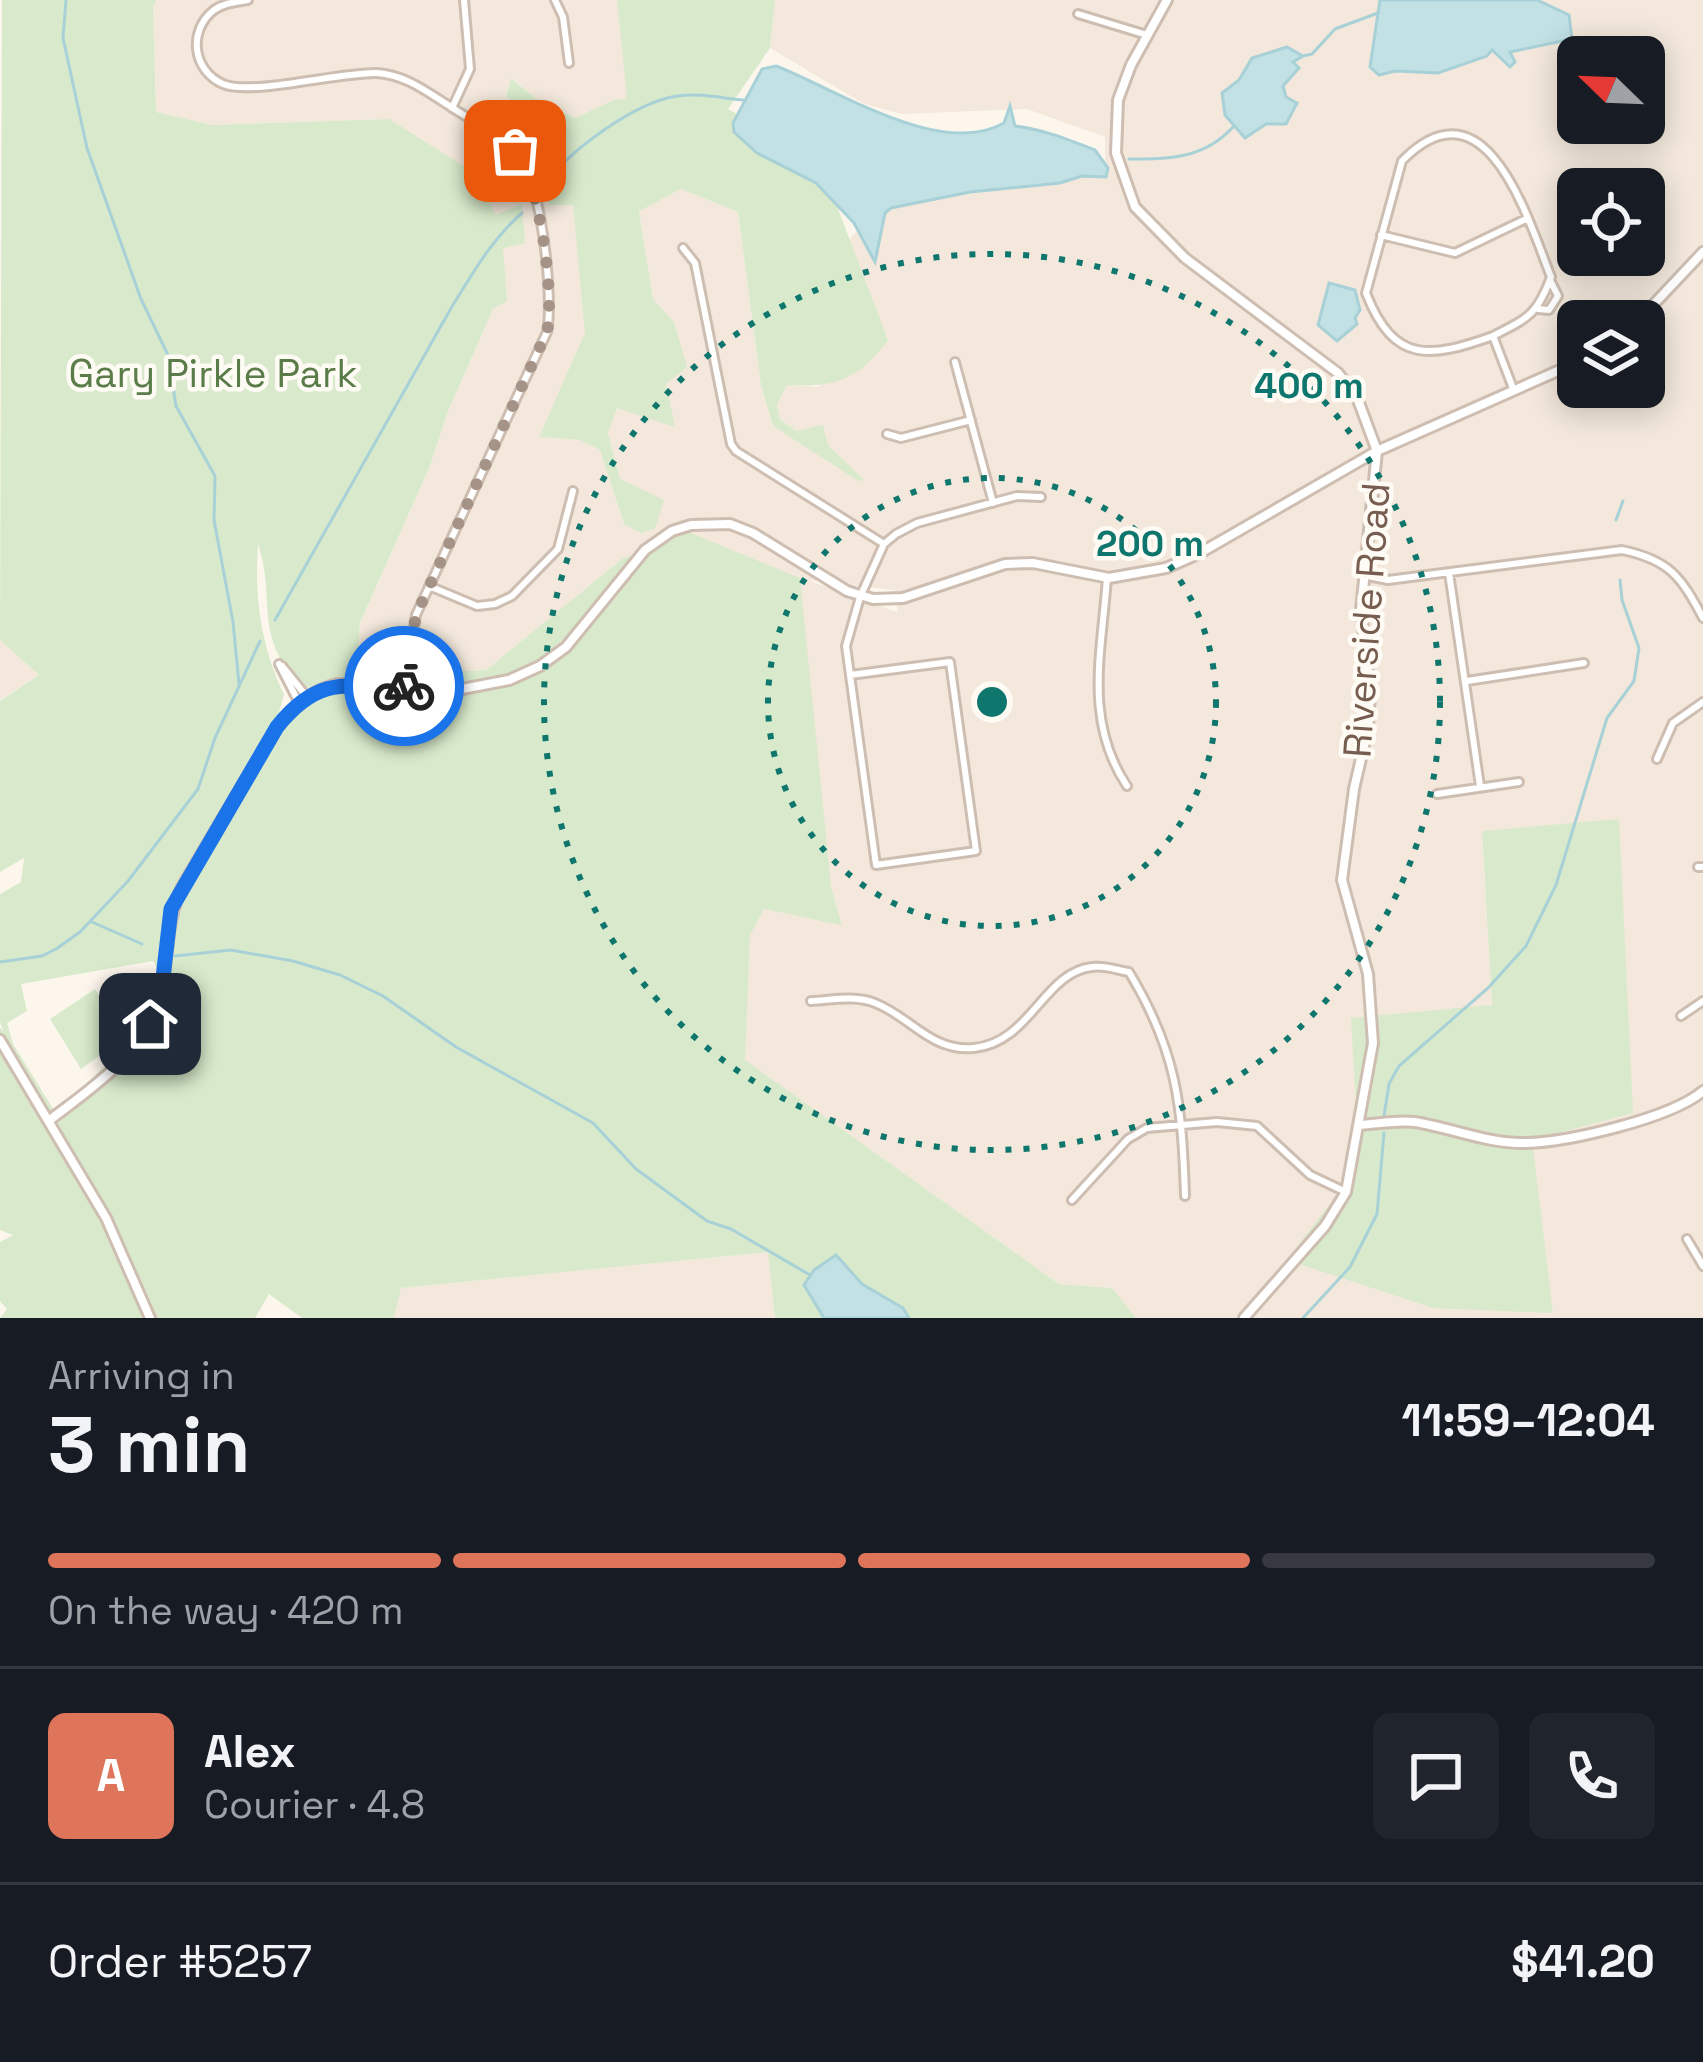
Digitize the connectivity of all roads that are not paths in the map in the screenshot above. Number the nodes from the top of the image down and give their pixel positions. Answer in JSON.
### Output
{"nodes":[{"id":1,"x":248,"y":0,"type":"edge"},
{"id":2,"x":464,"y":0,"type":"edge"},
{"id":3,"x":555,"y":0,"type":"edge"},
{"id":4,"x":1167,"y":0,"type":"edge"},
{"id":5,"x":1078,"y":14,"type":"dead end"},
{"id":6,"x":1148,"y":35,"type":"junction"},
{"id":7,"x":569,"y":63,"type":"dead end"},
{"id":8,"x":452,"y":108,"type":"junction"},
{"id":9,"x":1528,"y":218,"type":"junction"},
{"id":10,"x":1381,"y":235,"type":"junction"},
{"id":11,"x":683,"y":248,"type":"dead end"},
{"id":12,"x":1703,"y":252,"type":"edge"},
{"id":13,"x":1550,"y":280,"type":"junction"},
{"id":14,"x":1658,"y":300,"type":"edge"},
{"id":15,"x":1538,"y":309,"type":"junction"},
{"id":16,"x":1492,"y":336,"type":"junction"},
{"id":17,"x":956,"y":362,"type":"dead end"},
{"id":18,"x":1557,"y":372,"type":"edge"},
{"id":19,"x":1514,"y":391,"type":"junction"},
{"id":20,"x":971,"y":420,"type":"junction"},
{"id":21,"x":886,"y":434,"type":"dead end"},
{"id":22,"x":1376,"y":452,"type":"junction"},
{"id":23,"x":573,"y":491,"type":"dead end"},
{"id":24,"x":1041,"y":496,"type":"dead end"},
{"id":25,"x":993,"y":503,"type":"junction"},
{"id":26,"x":884,"y":544,"type":"junction"},
{"id":27,"x":1448,"y":573,"type":"junction"},
{"id":28,"x":1364,"y":575,"type":"junction"},
{"id":29,"x":1107,"y":577,"type":"junction"},
{"id":30,"x":430,"y":586,"type":"junction"},
{"id":31,"x":860,"y":597,"type":"junction"},
{"id":32,"x":1703,"y":618,"type":"edge"},
{"id":33,"x":1584,"y":663,"type":"dead end"},
{"id":34,"x":850,"y":675,"type":"junction"},
{"id":35,"x":1467,"y":682,"type":"junction"},
{"id":36,"x":404,"y":689,"type":"junction"},
{"id":37,"x":303,"y":700,"type":"junction"},
{"id":38,"x":1703,"y":702,"type":"edge"},
{"id":39,"x":1658,"y":759,"type":"dead end"},
{"id":40,"x":1519,"y":782,"type":"dead end"},
{"id":41,"x":1127,"y":786,"type":"dead end"},
{"id":42,"x":1480,"y":786,"type":"junction"},
{"id":43,"x":1437,"y":794,"type":"dead end"},
{"id":44,"x":812,"y":1001,"type":"dead end"},
{"id":45,"x":1703,"y":1001,"type":"edge"},
{"id":46,"x":1681,"y":1016,"type":"dead end"},
{"id":47,"x":0,"y":1040,"type":"edge"},
{"id":48,"x":1703,"y":1091,"type":"edge"},
{"id":49,"x":51,"y":1119,"type":"junction"},
{"id":50,"x":1182,"y":1124,"type":"junction"},
{"id":51,"x":1359,"y":1125,"type":"junction"},
{"id":52,"x":1346,"y":1192,"type":"junction"},
{"id":53,"x":1185,"y":1196,"type":"dead end"},
{"id":54,"x":1072,"y":1200,"type":"dead end"},
{"id":55,"x":1687,"y":1239,"type":"dead end"},
{"id":56,"x":1703,"y":1266,"type":"edge"},
{"id":57,"x":150,"y":1318,"type":"edge"},
{"id":58,"x":1244,"y":1318,"type":"edge"}],
"edges":[{"from":1,"to":8,"type":"street"},
{"from":2,"to":8,"type":"street"},
{"from":3,"to":7,"type":"street"},
{"from":4,"to":6,"type":"street","name":"Riverside Road"},
{"from":5,"to":6,"type":"street"},
{"from":6,"to":22,"type":"street","name":"Riverside Road"},
{"from":8,"to":30,"type":"street"},
{"from":9,"to":10,"type":"street"},
{"from":9,"to":10,"type":"street"},
{"from":9,"to":13,"type":"street"},
{"from":10,"to":16,"type":"street"},
{"from":11,"to":26,"type":"street"},
{"from":12,"to":14,"type":"street"},
{"from":13,"to":15,"type":"street"},
{"from":13,"to":15,"type":"street"},
{"from":15,"to":16,"type":"street"},
{"from":16,"to":19,"type":"street"},
{"from":17,"to":20,"type":"street"},
{"from":18,"to":19,"type":"street"},
{"from":19,"to":22,"type":"street"},
{"from":20,"to":21,"type":"street"},
{"from":20,"to":25,"type":"street"},
{"from":22,"to":28,"type":"street","name":"Riverside Road"},
{"from":22,"to":29,"type":"street"},
{"from":23,"to":30,"type":"street"},
{"from":24,"to":25,"type":"street"},
{"from":25,"to":26,"type":"street"},
{"from":26,"to":31,"type":"street"},
{"from":27,"to":28,"type":"street"},
{"from":27,"to":32,"type":"street"},
{"from":27,"to":35,"type":"street"},
{"from":28,"to":51,"type":"street","name":"Riverside Road"},
{"from":29,"to":31,"type":"street"},
{"from":29,"to":41,"type":"street"},
{"from":30,"to":36,"type":"street"},
{"from":31,"to":34,"type":"street"},
{"from":31,"to":36,"type":"street"},
{"from":33,"to":35,"type":"street"},
{"from":34,"to":34,"type":"street"},
{"from":35,"to":42,"type":"street"},
{"from":36,"to":37,"type":"street"},
{"from":37,"to":37,"type":"street"},
{"from":37,"to":49,"type":"street"},
{"from":38,"to":39,"type":"street"},
{"from":40,"to":42,"type":"street"},
{"from":42,"to":43,"type":"street"},
{"from":44,"to":50,"type":"street"},
{"from":45,"to":46,"type":"street"},
{"from":47,"to":49,"type":"street"},
{"from":48,"to":51,"type":"street"},
{"from":49,"to":57,"type":"street"},
{"from":50,"to":52,"type":"street"},
{"from":50,"to":53,"type":"street"},
{"from":50,"to":54,"type":"street"},
{"from":51,"to":52,"type":"street","name":"Riverside Road"},
{"from":52,"to":58,"type":"street","name":"Riverside Road"},
{"from":55,"to":56,"type":"street"}]}
